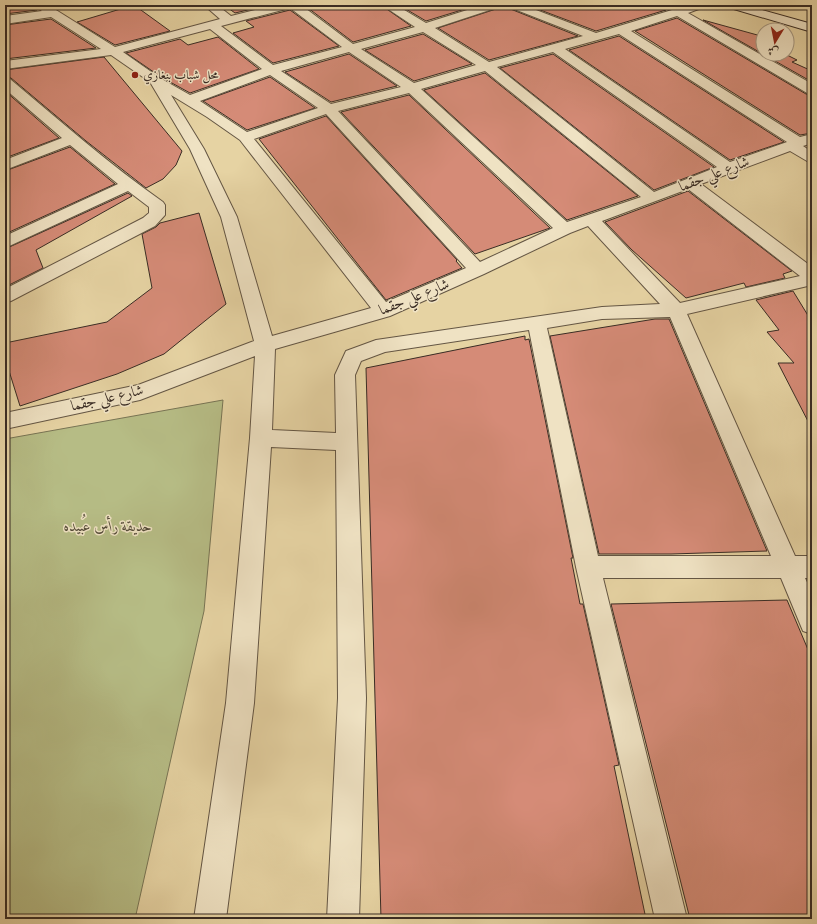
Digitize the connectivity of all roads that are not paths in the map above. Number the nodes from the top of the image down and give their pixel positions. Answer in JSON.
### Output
{"nodes":[{"id":1,"x":210,"y":5,"type":"edge"},
{"id":2,"x":288,"y":5,"type":"edge"},
{"id":3,"x":294,"y":5,"type":"edge"},
{"id":4,"x":388,"y":5,"type":"edge"},
{"id":5,"x":495,"y":5,"type":"edge"},
{"id":6,"x":513,"y":5,"type":"edge"},
{"id":7,"x":700,"y":5,"type":"edge"},
{"id":8,"x":731,"y":5,"type":"edge"},
{"id":9,"x":46,"y":9,"type":"edge"},
{"id":10,"x":677,"y":11,"type":"junction"},
{"id":11,"x":5,"y":20,"type":"edge"},
{"id":12,"x":230,"y":21,"type":"junction"},
{"id":13,"x":212,"y":25,"type":"junction"},
{"id":14,"x":424,"y":28,"type":"junction"},
{"id":15,"x":812,"y":28,"type":"edge"},
{"id":16,"x":621,"y":30,"type":"junction"},
{"id":17,"x":596,"y":37,"type":"junction"},
{"id":18,"x":351,"y":48,"type":"junction"},
{"id":19,"x":555,"y":48,"type":"junction"},
{"id":20,"x":113,"y":51,"type":"junction"},
{"id":21,"x":5,"y":65,"type":"edge"},
{"id":22,"x":487,"y":66,"type":"junction"},
{"id":23,"x":271,"y":70,"type":"junction"},
{"id":24,"x":155,"y":80,"type":"junction"},
{"id":25,"x":5,"y":82,"type":"edge"},
{"id":26,"x":412,"y":88,"type":"junction"},
{"id":27,"x":812,"y":90,"type":"edge"},
{"id":28,"x":190,"y":100,"type":"junction"},
{"id":29,"x":329,"y":109,"type":"junction"},
{"id":30,"x":244,"y":137,"type":"junction"},
{"id":31,"x":72,"y":139,"type":"junction"},
{"id":32,"x":801,"y":142,"type":"edge"},
{"id":33,"x":812,"y":158,"type":"edge"},
{"id":34,"x":5,"y":165,"type":"edge"},
{"id":35,"x":728,"y":168,"type":"junction"},
{"id":36,"x":689,"y":183,"type":"junction"},
{"id":37,"x":129,"y":184,"type":"junction"},
{"id":38,"x":652,"y":198,"type":"junction"},
{"id":39,"x":591,"y":220,"type":"junction"},
{"id":40,"x":564,"y":229,"type":"junction"},
{"id":41,"x":5,"y":243,"type":"edge"},
{"id":42,"x":478,"y":270,"type":"junction"},
{"id":43,"x":812,"y":276,"type":"edge"},
{"id":44,"x":812,"y":279,"type":"edge"},
{"id":45,"x":5,"y":297,"type":"edge"},
{"id":46,"x":676,"y":310,"type":"junction"},
{"id":47,"x":383,"y":311,"type":"junction"},
{"id":48,"x":537,"y":323,"type":"junction"},
{"id":49,"x":265,"y":345,"type":"junction"},
{"id":50,"x":5,"y":421,"type":"edge"},
{"id":51,"x":261,"y":438,"type":"junction"},
{"id":52,"x":347,"y":442,"type":"junction"},
{"id":53,"x":588,"y":567,"type":"junction"},
{"id":54,"x":812,"y":567,"type":"edge"},
{"id":55,"x":788,"y":568,"type":"junction"},
{"id":56,"x":812,"y":622,"type":"edge"},
{"id":57,"x":210,"y":919,"type":"edge"},
{"id":58,"x":343,"y":919,"type":"edge"},
{"id":59,"x":671,"y":919,"type":"edge"}],
"edges":[{"from":1,"to":12,"type":"street"},
{"from":2,"to":12,"type":"street"},
{"from":3,"to":18,"type":"street"},
{"from":4,"to":14,"type":"street"},
{"from":5,"to":14,"type":"street"},
{"from":6,"to":17,"type":"street"},
{"from":7,"to":10,"type":"street"},
{"from":8,"to":15,"type":"street"},
{"from":9,"to":11,"type":"street"},
{"from":9,"to":20,"type":"street"},
{"from":10,"to":16,"type":"street"},
{"from":10,"to":27,"type":"street"},
{"from":12,"to":13,"type":"street"},
{"from":13,"to":20,"type":"street"},
{"from":13,"to":23,"type":"street"},
{"from":14,"to":18,"type":"street"},
{"from":14,"to":22,"type":"street"},
{"from":16,"to":17,"type":"street"},
{"from":16,"to":32,"type":"street"},
{"from":17,"to":19,"type":"street"},
{"from":18,"to":23,"type":"street"},
{"from":18,"to":26,"type":"street"},
{"from":19,"to":22,"type":"street"},
{"from":19,"to":35,"type":"street"},
{"from":20,"to":21,"type":"street"},
{"from":20,"to":24,"type":"street"},
{"from":22,"to":26,"type":"street"},
{"from":22,"to":38,"type":"street"},
{"from":23,"to":28,"type":"street"},
{"from":23,"to":29,"type":"street"},
{"from":24,"to":28,"type":"street"},
{"from":24,"to":49,"type":"street"},
{"from":25,"to":31,"type":"street"},
{"from":26,"to":29,"type":"street"},
{"from":26,"to":40,"type":"street"},
{"from":28,"to":30,"type":"street"},
{"from":29,"to":30,"type":"street"},
{"from":29,"to":42,"type":"street"},
{"from":30,"to":47,"type":"street"},
{"from":31,"to":34,"type":"street"},
{"from":31,"to":37,"type":"street"},
{"from":32,"to":33,"type":"street"},
{"from":32,"to":35,"type":"street","name":"شارع علي جقما"},
{"from":35,"to":36,"type":"street","name":"شارع علي جقما"},
{"from":36,"to":38,"type":"street","name":"شارع علي جقما"},
{"from":36,"to":43,"type":"street"},
{"from":37,"to":41,"type":"street"},
{"from":37,"to":45,"type":"street"},
{"from":38,"to":39,"type":"street","name":"شارع علي جقما"},
{"from":39,"to":40,"type":"street","name":"شارع علي جقما"},
{"from":39,"to":46,"type":"street"},
{"from":40,"to":42,"type":"street","name":"شارع علي جقما"},
{"from":42,"to":47,"type":"street","name":"شارع علي جقما"},
{"from":44,"to":46,"type":"street"},
{"from":46,"to":48,"type":"street"},
{"from":46,"to":55,"type":"street"},
{"from":47,"to":49,"type":"street","name":"شارع علي جقما"},
{"from":48,"to":52,"type":"street"},
{"from":48,"to":53,"type":"street"},
{"from":49,"to":50,"type":"street","name":"شارع علي جقما"},
{"from":49,"to":51,"type":"street"},
{"from":51,"to":52,"type":"street"},
{"from":51,"to":57,"type":"street"},
{"from":52,"to":58,"type":"street"},
{"from":53,"to":55,"type":"street"},
{"from":53,"to":59,"type":"street"},
{"from":54,"to":55,"type":"street"},
{"from":55,"to":56,"type":"street"}]}
